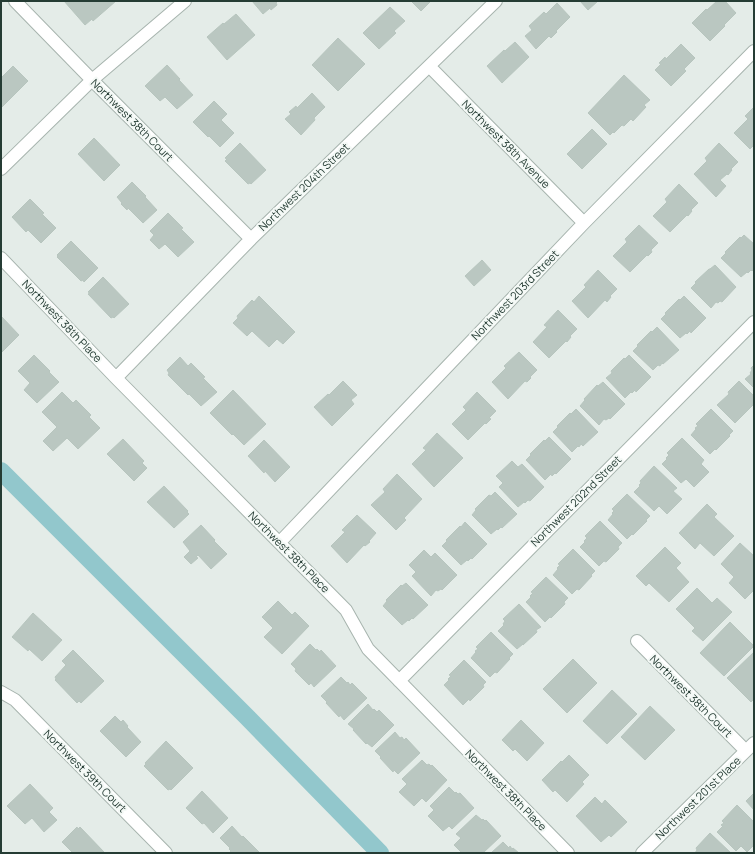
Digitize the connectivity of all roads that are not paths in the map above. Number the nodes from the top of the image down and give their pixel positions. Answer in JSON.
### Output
{"nodes":[{"id":1,"x":15,"y":1,"type":"edge"},
{"id":2,"x":186,"y":1,"type":"edge"},
{"id":3,"x":496,"y":1,"type":"edge"},
{"id":4,"x":754,"y":51,"type":"edge"},
{"id":5,"x":428,"y":66,"type":"junction"},
{"id":6,"x":92,"y":80,"type":"junction"},
{"id":7,"x":1,"y":168,"type":"edge"},
{"id":8,"x":584,"y":223,"type":"junction"},
{"id":9,"x":251,"y":239,"type":"junction"},
{"id":10,"x":1,"y":258,"type":"edge"},
{"id":11,"x":754,"y":322,"type":"edge"},
{"id":12,"x":116,"y":378,"type":"junction"},
{"id":13,"x":280,"y":542,"type":"junction"},
{"id":14,"x":637,"y":641,"type":"dead end"},
{"id":15,"x":398,"y":681,"type":"junction"},
{"id":16,"x":1,"y":692,"type":"edge"},
{"id":17,"x":750,"y":747,"type":"edge"},
{"id":18,"x":166,"y":853,"type":"edge"},
{"id":19,"x":568,"y":853,"type":"edge"},
{"id":20,"x":642,"y":853,"type":"edge"}],
"edges":[{"from":1,"to":6,"type":"street","name":"Northwest 38th Court"},
{"from":2,"to":6,"type":"street"},
{"from":3,"to":5,"type":"street","name":"Northwest 204th Street"},
{"from":4,"to":8,"type":"street","name":"Northwest 203rd Street"},
{"from":5,"to":8,"type":"street","name":"Northwest 38th Avenue"},
{"from":5,"to":9,"type":"street","name":"Northwest 204th Street"},
{"from":6,"to":7,"type":"street"},
{"from":6,"to":9,"type":"street","name":"Northwest 38th Court"},
{"from":8,"to":13,"type":"street","name":"Northwest 203rd Street"},
{"from":9,"to":12,"type":"street","name":"Northwest 204th Street"},
{"from":10,"to":12,"type":"street","name":"Northwest 38th Place"},
{"from":11,"to":15,"type":"street","name":"Northwest 202nd Street"},
{"from":12,"to":13,"type":"street","name":"Northwest 38th Place"},
{"from":13,"to":15,"type":"street","name":"Northwest 38th Place"},
{"from":14,"to":17,"type":"street","name":"Northwest 38th Court"},
{"from":15,"to":19,"type":"street","name":"Northwest 38th Place"},
{"from":16,"to":18,"type":"street","name":"Northwest 39th Court"},
{"from":17,"to":20,"type":"street","name":"Northwest 201st Place"}]}
